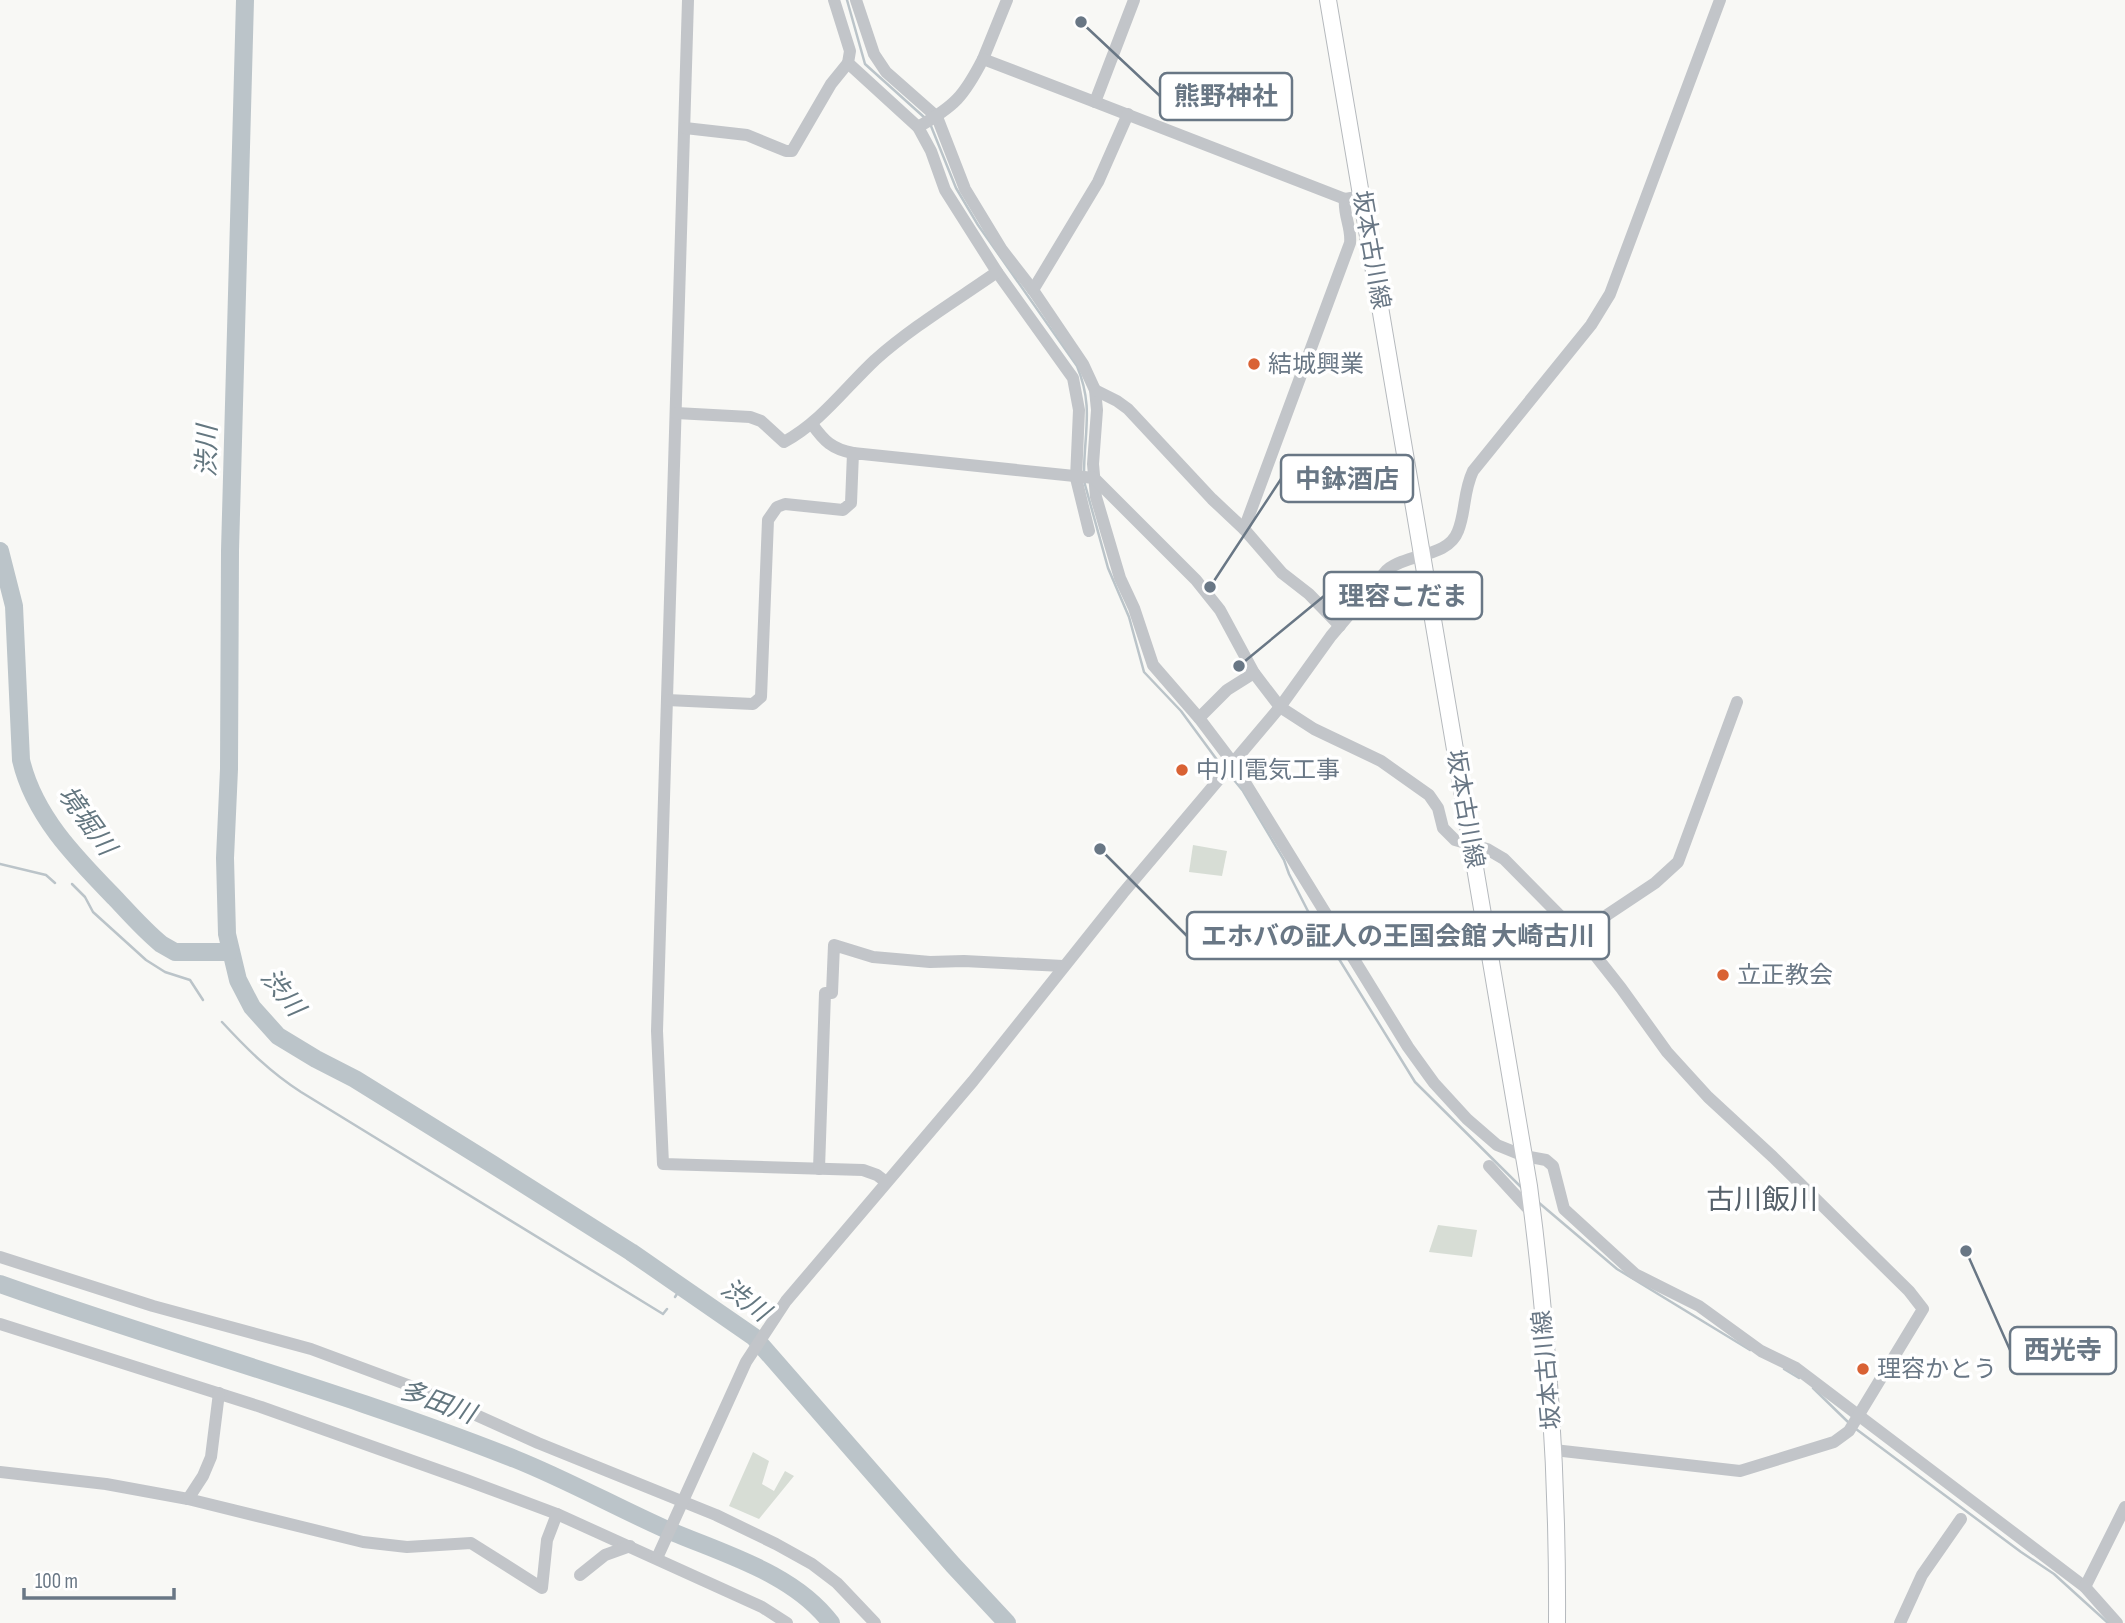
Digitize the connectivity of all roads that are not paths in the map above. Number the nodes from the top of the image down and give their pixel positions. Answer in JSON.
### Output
{"nodes":[{"id":1,"x":688,"y":0,"type":"edge"},
{"id":2,"x":834,"y":0,"type":"edge"},
{"id":3,"x":856,"y":0,"type":"edge"},
{"id":4,"x":1007,"y":0,"type":"edge"},
{"id":5,"x":1134,"y":0,"type":"edge"},
{"id":6,"x":1328,"y":0,"type":"edge"},
{"id":7,"x":1720,"y":0,"type":"edge"},
{"id":8,"x":984,"y":60,"type":"junction"},
{"id":9,"x":848,"y":63,"type":"junction"},
{"id":10,"x":1096,"y":102,"type":"junction"},
{"id":11,"x":1128,"y":114,"type":"junction"},
{"id":12,"x":928,"y":122,"type":"junction"},
{"id":13,"x":685,"y":128,"type":"junction"},
{"id":14,"x":1353,"y":198,"type":"junction"},
{"id":15,"x":997,"y":272,"type":"junction"},
{"id":16,"x":1025,"y":292,"type":"junction"},
{"id":17,"x":1095,"y":390,"type":"junction"},
{"id":18,"x":676,"y":413,"type":"junction"},
{"id":19,"x":813,"y":424,"type":"junction"},
{"id":20,"x":853,"y":453,"type":"junction"},
{"id":21,"x":1085,"y":478,"type":"junction"},
{"id":22,"x":1244,"y":529,"type":"junction"},
{"id":23,"x":1089,"y":531,"type":"dead end"},
{"id":24,"x":1422,"y":555,"type":"junction"},
{"id":25,"x":1340,"y":626,"type":"junction"},
{"id":26,"x":1254,"y":673,"type":"junction"},
{"id":27,"x":667,"y":700,"type":"junction"},
{"id":28,"x":1737,"y":702,"type":"dead end"},
{"id":29,"x":1280,"y":707,"type":"junction"},
{"id":30,"x":1199,"y":718,"type":"junction"},
{"id":31,"x":1228,"y":769,"type":"junction"},
{"id":32,"x":1471,"y":844,"type":"junction"},
{"id":33,"x":1580,"y":936,"type":"junction"},
{"id":34,"x":1063,"y":966,"type":"junction"},
{"id":35,"x":1524,"y":1156,"type":"junction"},
{"id":36,"x":1489,"y":1166,"type":"dead end"},
{"id":37,"x":819,"y":1169,"type":"junction"},
{"id":38,"x":886,"y":1182,"type":"junction"},
{"id":39,"x":1532,"y":1211,"type":"junction"},
{"id":40,"x":0,"y":1257,"type":"edge"},
{"id":41,"x":0,"y":1324,"type":"edge"},
{"id":42,"x":219,"y":1393,"type":"junction"},
{"id":43,"x":1858,"y":1416,"type":"junction"},
{"id":44,"x":1554,"y":1450,"type":"junction"},
{"id":45,"x":0,"y":1472,"type":"edge"},
{"id":46,"x":188,"y":1500,"type":"junction"},
{"id":47,"x":680,"y":1504,"type":"junction"},
{"id":48,"x":2125,"y":1507,"type":"edge"},
{"id":49,"x":557,"y":1514,"type":"junction"},
{"id":50,"x":1961,"y":1519,"type":"dead end"},
{"id":51,"x":630,"y":1546,"type":"junction"},
{"id":52,"x":658,"y":1555,"type":"junction"},
{"id":53,"x":580,"y":1575,"type":"dead end"},
{"id":54,"x":2085,"y":1587,"type":"junction"},
{"id":55,"x":787,"y":1623,"type":"edge"},
{"id":56,"x":875,"y":1623,"type":"edge"},
{"id":57,"x":1557,"y":1623,"type":"edge"},
{"id":58,"x":1900,"y":1623,"type":"edge"},
{"id":59,"x":2117,"y":1623,"type":"edge"}],
"edges":[{"from":1,"to":13,"type":"street"},
{"from":2,"to":9,"type":"street"},
{"from":3,"to":12,"type":"street"},
{"from":4,"to":8,"type":"street"},
{"from":5,"to":10,"type":"street"},
{"from":6,"to":14,"type":"main road","name":"坂本古川線"},
{"from":7,"to":24,"type":"street"},
{"from":8,"to":10,"type":"street"},
{"from":8,"to":12,"type":"street"},
{"from":9,"to":12,"type":"street"},
{"from":9,"to":13,"type":"street"},
{"from":10,"to":11,"type":"street"},
{"from":11,"to":14,"type":"street"},
{"from":11,"to":16,"type":"street"},
{"from":12,"to":15,"type":"street"},
{"from":12,"to":16,"type":"street"},
{"from":13,"to":18,"type":"street"},
{"from":14,"to":22,"type":"street"},
{"from":14,"to":24,"type":"main road","name":"坂本古川線"},
{"from":15,"to":16,"type":"street"},
{"from":15,"to":19,"type":"street"},
{"from":16,"to":17,"type":"street"},
{"from":16,"to":21,"type":"street"},
{"from":17,"to":21,"type":"street"},
{"from":17,"to":22,"type":"street"},
{"from":18,"to":19,"type":"street"},
{"from":18,"to":27,"type":"street"},
{"from":19,"to":20,"type":"street"},
{"from":20,"to":21,"type":"street"},
{"from":20,"to":27,"type":"street"},
{"from":21,"to":23,"type":"street"},
{"from":21,"to":26,"type":"street"},
{"from":21,"to":30,"type":"street"},
{"from":22,"to":25,"type":"street"},
{"from":24,"to":25,"type":"street"},
{"from":24,"to":32,"type":"main road","name":"坂本古川線"},
{"from":25,"to":29,"type":"street"},
{"from":26,"to":29,"type":"street"},
{"from":26,"to":30,"type":"street"},
{"from":27,"to":37,"type":"street"},
{"from":28,"to":33,"type":"street"},
{"from":29,"to":31,"type":"street"},
{"from":29,"to":32,"type":"street"},
{"from":30,"to":31,"type":"street"},
{"from":31,"to":34,"type":"street"},
{"from":31,"to":35,"type":"street"},
{"from":32,"to":33,"type":"street"},
{"from":32,"to":35,"type":"main road","name":"坂本古川線"},
{"from":33,"to":43,"type":"street"},
{"from":34,"to":37,"type":"street"},
{"from":34,"to":38,"type":"street"},
{"from":35,"to":39,"type":"main road","name":"坂本古川線"},
{"from":35,"to":43,"type":"street"},
{"from":36,"to":39,"type":"street"},
{"from":37,"to":38,"type":"street"},
{"from":38,"to":47,"type":"street"},
{"from":39,"to":44,"type":"main road","name":"坂本古川線"},
{"from":40,"to":47,"type":"street"},
{"from":41,"to":42,"type":"street"},
{"from":42,"to":46,"type":"street"},
{"from":42,"to":49,"type":"street"},
{"from":43,"to":44,"type":"street"},
{"from":43,"to":54,"type":"street"},
{"from":44,"to":57,"type":"main road","name":"坂本古川線"},
{"from":45,"to":46,"type":"street"},
{"from":46,"to":49,"type":"street"},
{"from":47,"to":52,"type":"street"},
{"from":47,"to":56,"type":"street"},
{"from":48,"to":54,"type":"street"},
{"from":49,"to":51,"type":"street"},
{"from":50,"to":58,"type":"street"},
{"from":51,"to":52,"type":"street"},
{"from":51,"to":53,"type":"street"},
{"from":52,"to":55,"type":"street"},
{"from":54,"to":59,"type":"street"}]}
